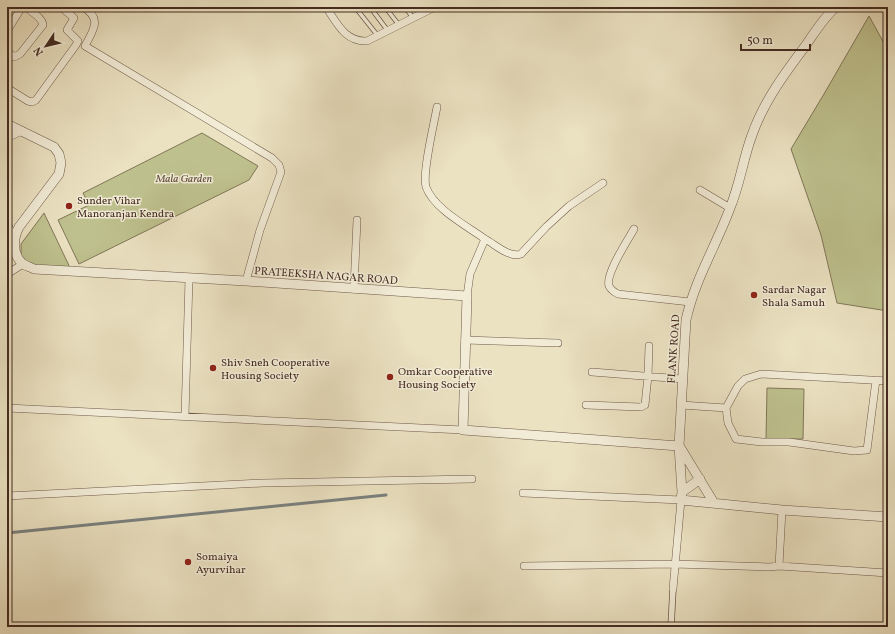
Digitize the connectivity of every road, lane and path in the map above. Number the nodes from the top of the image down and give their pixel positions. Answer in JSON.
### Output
{"nodes":[{"id":1,"x":22,"y":7,"type":"edge"},
{"id":2,"x":26,"y":7,"type":"edge"},
{"id":3,"x":61,"y":7,"type":"edge"},
{"id":4,"x":84,"y":7,"type":"edge"},
{"id":5,"x":326,"y":7,"type":"edge"},
{"id":6,"x":355,"y":7,"type":"edge"},
{"id":7,"x":370,"y":7,"type":"edge"},
{"id":8,"x":386,"y":7,"type":"edge"},
{"id":9,"x":404,"y":7,"type":"edge"},
{"id":10,"x":435,"y":7,"type":"edge"},
{"id":11,"x":836,"y":7,"type":"edge"},
{"id":12,"x":425,"y":9,"type":"edge"},
{"id":13,"x":413,"y":18,"type":"junction"},
{"id":14,"x":399,"y":25,"type":"junction"},
{"id":15,"x":388,"y":30,"type":"junction"},
{"id":16,"x":7,"y":31,"type":"edge"},
{"id":17,"x":378,"y":36,"type":"junction"},
{"id":18,"x":7,"y":51,"type":"edge"},
{"id":19,"x":7,"y":88,"type":"edge"},
{"id":20,"x":437,"y":107,"type":"dead end"},
{"id":21,"x":7,"y":124,"type":"edge"},
{"id":22,"x":22,"y":131,"type":"junction"},
{"id":23,"x":7,"y":138,"type":"edge"},
{"id":24,"x":603,"y":182,"type":"dead end"},
{"id":25,"x":700,"y":190,"type":"dead end"},
{"id":26,"x":730,"y":208,"type":"junction"},
{"id":27,"x":357,"y":220,"type":"dead end"},
{"id":28,"x":7,"y":222,"type":"edge"},
{"id":29,"x":634,"y":229,"type":"dead end"},
{"id":30,"x":11,"y":233,"type":"edge"},
{"id":31,"x":486,"y":239,"type":"junction"},
{"id":32,"x":23,"y":264,"type":"junction"},
{"id":33,"x":7,"y":274,"type":"edge"},
{"id":34,"x":189,"y":279,"type":"junction"},
{"id":35,"x":246,"y":281,"type":"junction"},
{"id":36,"x":354,"y":289,"type":"junction"},
{"id":37,"x":467,"y":296,"type":"junction"},
{"id":38,"x":690,"y":302,"type":"junction"},
{"id":39,"x":465,"y":340,"type":"junction"},
{"id":40,"x":558,"y":343,"type":"dead end"},
{"id":41,"x":649,"y":346,"type":"dead end"},
{"id":42,"x":592,"y":372,"type":"dead end"},
{"id":43,"x":648,"y":376,"type":"junction"},
{"id":44,"x":682,"y":379,"type":"junction"},
{"id":45,"x":876,"y":380,"type":"junction"},
{"id":46,"x":888,"y":381,"type":"edge"},
{"id":47,"x":586,"y":405,"type":"dead end"},
{"id":48,"x":681,"y":406,"type":"junction"},
{"id":49,"x":7,"y":408,"type":"edge"},
{"id":50,"x":726,"y":408,"type":"junction"},
{"id":51,"x":185,"y":416,"type":"junction"},
{"id":52,"x":462,"y":430,"type":"junction"},
{"id":53,"x":679,"y":446,"type":"junction"},
{"id":54,"x":472,"y":479,"type":"dead end"},
{"id":55,"x":700,"y":479,"type":"junction"},
{"id":56,"x":523,"y":493,"type":"dead end"},
{"id":57,"x":7,"y":496,"type":"edge"},
{"id":58,"x":682,"y":496,"type":"junction"},
{"id":59,"x":714,"y":503,"type":"junction"},
{"id":60,"x":782,"y":510,"type":"junction"},
{"id":61,"x":888,"y":517,"type":"edge"},
{"id":62,"x":674,"y":564,"type":"junction"},
{"id":63,"x":524,"y":566,"type":"dead end"},
{"id":64,"x":779,"y":566,"type":"junction"},
{"id":65,"x":888,"y":573,"type":"edge"},
{"id":66,"x":672,"y":589,"type":"joint"},
{"id":67,"x":671,"y":627,"type":"edge"}],
"edges":[{"from":1,"to":16,"type":"street"},
{"from":2,"to":18,"type":"street"},
{"from":3,"to":19,"type":"street"},
{"from":4,"to":35,"type":"street"},
{"from":5,"to":17,"type":"street"},
{"from":6,"to":17,"type":"lane"},
{"from":7,"to":15,"type":"lane"},
{"from":8,"to":14,"type":"lane"},
{"from":9,"to":13,"type":"lane"},
{"from":10,"to":12,"type":"street"},
{"from":11,"to":26,"type":"street","name":"FLANK ROAD"},
{"from":12,"to":13,"type":"street"},
{"from":13,"to":14,"type":"street"},
{"from":14,"to":15,"type":"street"},
{"from":15,"to":17,"type":"street"},
{"from":20,"to":31,"type":"street"},
{"from":21,"to":22,"type":"street"},
{"from":22,"to":23,"type":"street"},
{"from":22,"to":30,"type":"street"},
{"from":24,"to":31,"type":"street"},
{"from":25,"to":26,"type":"street"},
{"from":26,"to":38,"type":"street","name":"FLANK ROAD"},
{"from":27,"to":36,"type":"street"},
{"from":28,"to":30,"type":"street"},
{"from":29,"to":38,"type":"street"},
{"from":30,"to":32,"type":"street"},
{"from":31,"to":37,"type":"street"},
{"from":32,"to":33,"type":"street"},
{"from":32,"to":34,"type":"street","name":"PRATEEKSHA NAGAR ROAD"},
{"from":34,"to":35,"type":"street","name":"PRATEEKSHA NAGAR ROAD"},
{"from":34,"to":51,"type":"street"},
{"from":35,"to":36,"type":"street","name":"PRATEEKSHA NAGAR ROAD"},
{"from":36,"to":37,"type":"street","name":"PRATEEKSHA NAGAR ROAD"},
{"from":37,"to":39,"type":"street"},
{"from":38,"to":44,"type":"street","name":"FLANK ROAD"},
{"from":39,"to":40,"type":"street"},
{"from":39,"to":52,"type":"street"},
{"from":41,"to":43,"type":"street"},
{"from":42,"to":43,"type":"street"},
{"from":43,"to":44,"type":"street"},
{"from":43,"to":47,"type":"street"},
{"from":44,"to":48,"type":"street","name":"FLANK ROAD"},
{"from":45,"to":46,"type":"street"},
{"from":45,"to":50,"type":"street"},
{"from":45,"to":50,"type":"street"},
{"from":48,"to":50,"type":"street"},
{"from":48,"to":53,"type":"street","name":"FLANK ROAD"},
{"from":49,"to":51,"type":"street"},
{"from":51,"to":52,"type":"street"},
{"from":52,"to":53,"type":"street"},
{"from":53,"to":55,"type":"street"},
{"from":53,"to":58,"type":"street","name":"FLANK ROAD"},
{"from":54,"to":57,"type":"street"},
{"from":55,"to":58,"type":"street"},
{"from":55,"to":59,"type":"street"},
{"from":56,"to":58,"type":"street"},
{"from":58,"to":59,"type":"street"},
{"from":58,"to":62,"type":"street"},
{"from":59,"to":60,"type":"street"},
{"from":60,"to":61,"type":"street"},
{"from":60,"to":64,"type":"street"},
{"from":62,"to":63,"type":"street"},
{"from":62,"to":64,"type":"street"},
{"from":62,"to":66,"type":"street"},
{"from":64,"to":65,"type":"street"},
{"from":66,"to":67,"type":"street"}]}
